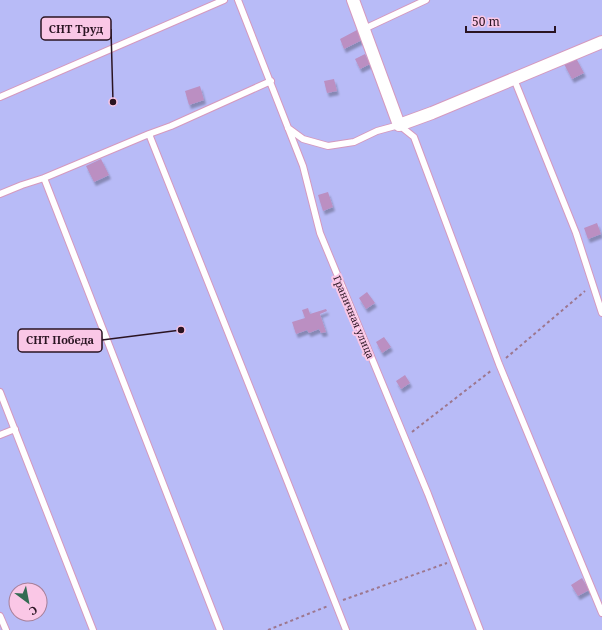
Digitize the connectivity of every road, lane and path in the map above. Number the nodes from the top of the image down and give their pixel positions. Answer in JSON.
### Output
{"nodes":[{"id":1,"x":224,"y":0,"type":"edge"},
{"id":2,"x":238,"y":0,"type":"edge"},
{"id":3,"x":353,"y":0,"type":"edge"},
{"id":4,"x":426,"y":0,"type":"edge"},
{"id":5,"x":364,"y":29,"type":"junction"},
{"id":6,"x":602,"y":42,"type":"edge"},
{"id":7,"x":514,"y":79,"type":"junction"},
{"id":8,"x":271,"y":81,"type":"junction"},
{"id":9,"x":0,"y":97,"type":"edge"},
{"id":10,"x":399,"y":125,"type":"junction"},
{"id":11,"x":288,"y":128,"type":"junction"},
{"id":12,"x":149,"y":134,"type":"junction"},
{"id":13,"x":44,"y":178,"type":"junction"},
{"id":14,"x":0,"y":194,"type":"edge"},
{"id":15,"x":593,"y":285,"type":"junction"},
{"id":16,"x":602,"y":313,"type":"edge"},
{"id":17,"x":499,"y":364,"type":"junction"},
{"id":18,"x":0,"y":392,"type":"edge"},
{"id":19,"x":15,"y":429,"type":"junction"},
{"id":20,"x":0,"y":435,"type":"edge"},
{"id":21,"x":405,"y":438,"type":"junction"},
{"id":22,"x":453,"y":561,"type":"junction"},
{"id":23,"x":335,"y":603,"type":"junction"},
{"id":24,"x":602,"y":613,"type":"edge"},
{"id":25,"x":1,"y":621,"type":"edge"},
{"id":26,"x":6,"y":630,"type":"edge"},
{"id":27,"x":92,"y":630,"type":"edge"},
{"id":28,"x":220,"y":630,"type":"edge"},
{"id":29,"x":268,"y":630,"type":"edge"},
{"id":30,"x":346,"y":630,"type":"edge"},
{"id":31,"x":480,"y":630,"type":"edge"}],
"edges":[{"from":1,"to":9,"type":"lane"},
{"from":2,"to":8,"type":"lane","name":"Граничная улица"},
{"from":3,"to":5,"type":"street"},
{"from":4,"to":5,"type":"lane"},
{"from":5,"to":10,"type":"street"},
{"from":6,"to":7,"type":"street"},
{"from":7,"to":10,"type":"street"},
{"from":7,"to":15,"type":"lane"},
{"from":8,"to":11,"type":"lane","name":"Граничная улица"},
{"from":8,"to":12,"type":"lane"},
{"from":10,"to":11,"type":"lane"},
{"from":10,"to":17,"type":"lane"},
{"from":11,"to":21,"type":"lane","name":"Граничная улица"},
{"from":12,"to":13,"type":"lane"},
{"from":12,"to":23,"type":"lane"},
{"from":13,"to":14,"type":"lane"},
{"from":13,"to":28,"type":"lane"},
{"from":15,"to":16,"type":"lane"},
{"from":15,"to":17,"type":"path"},
{"from":17,"to":21,"type":"path"},
{"from":17,"to":24,"type":"lane"},
{"from":18,"to":19,"type":"lane"},
{"from":19,"to":20,"type":"lane"},
{"from":19,"to":27,"type":"lane"},
{"from":21,"to":22,"type":"lane","name":"Граничная улица"},
{"from":22,"to":23,"type":"path"},
{"from":22,"to":31,"type":"lane","name":"Граничная улица"},
{"from":23,"to":29,"type":"path"},
{"from":23,"to":30,"type":"lane"},
{"from":25,"to":26,"type":"lane"}]}
